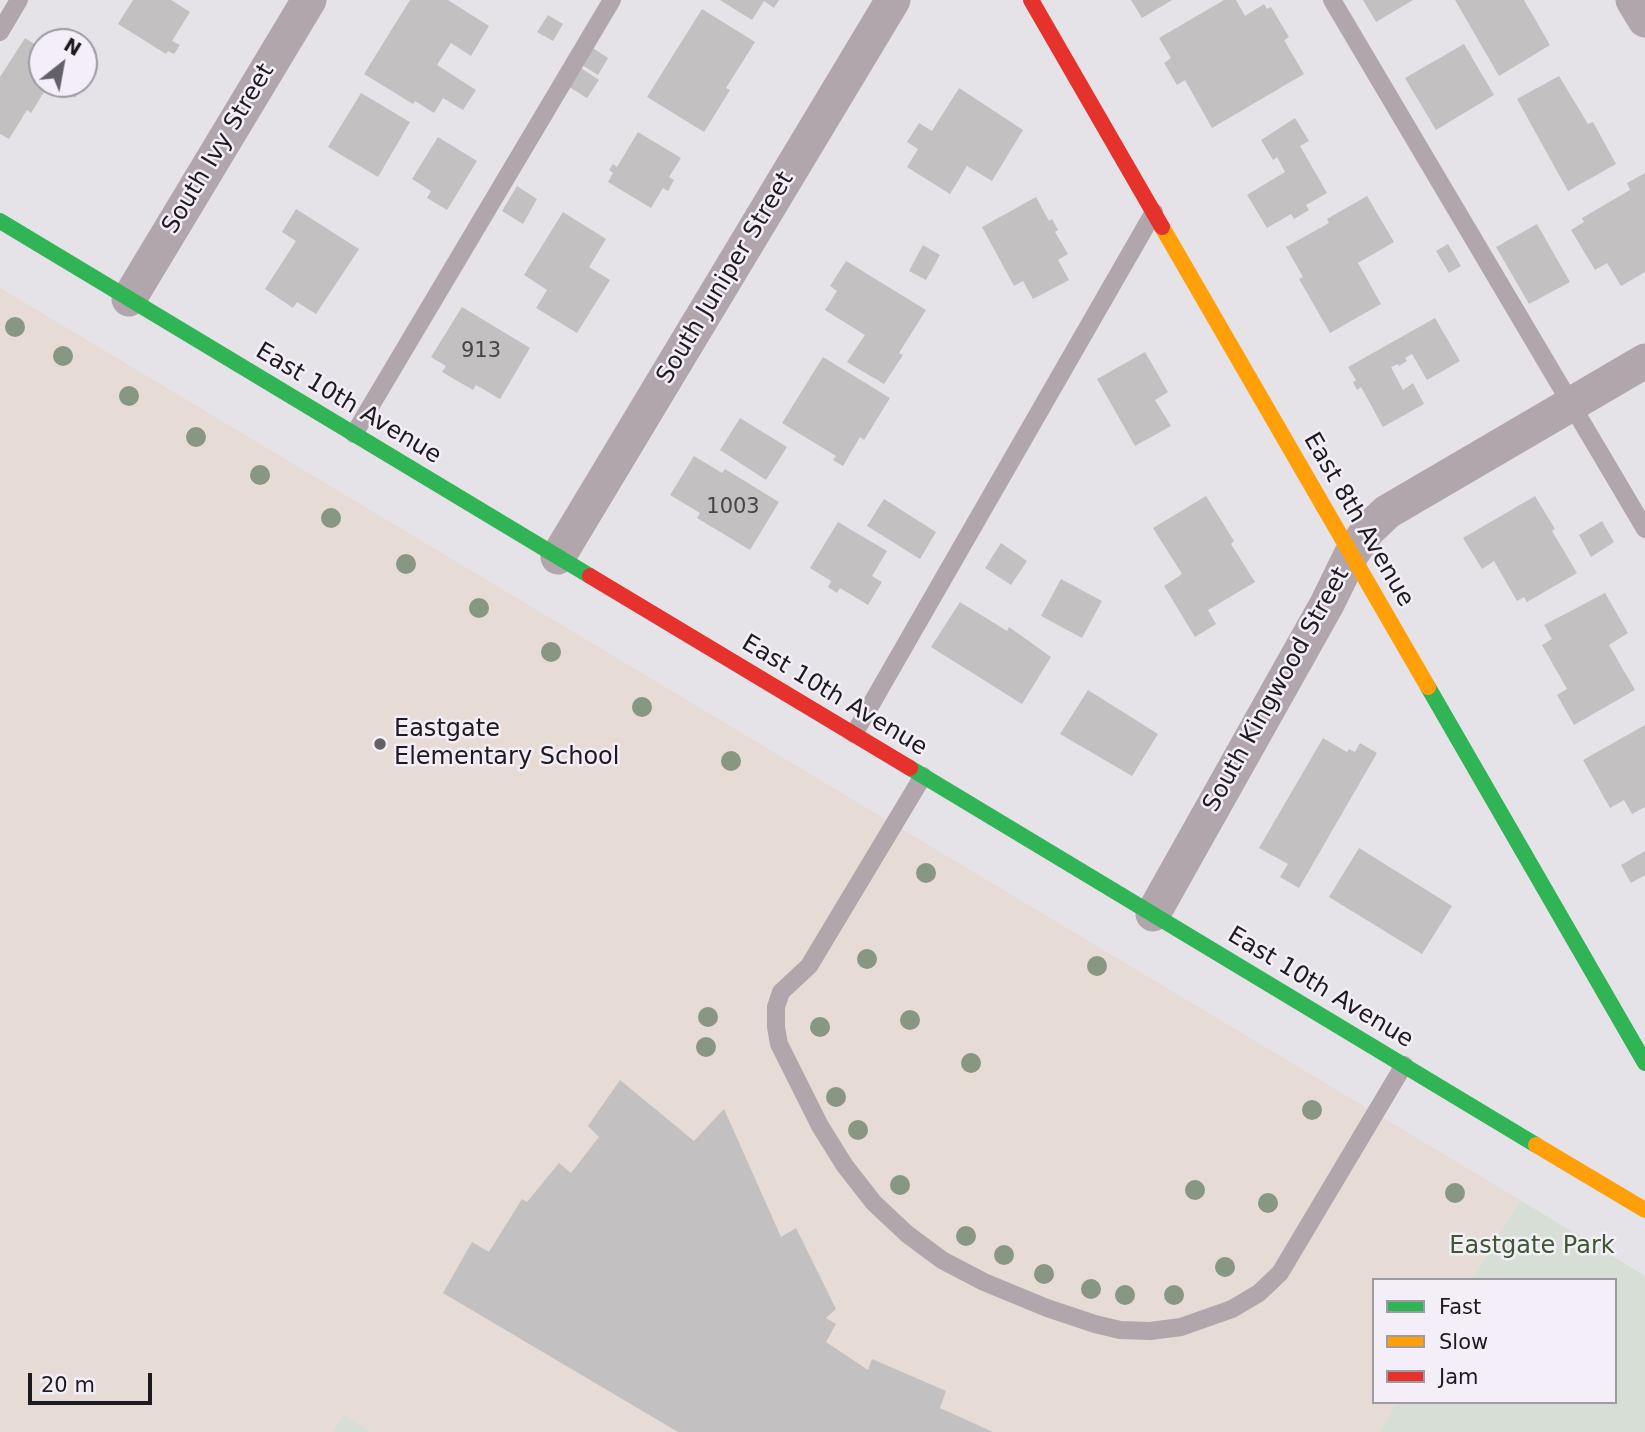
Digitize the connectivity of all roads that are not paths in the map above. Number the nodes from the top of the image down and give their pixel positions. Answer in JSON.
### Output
{"nodes":[{"id":1,"x":19,"y":0,"type":"edge"},
{"id":2,"x":309,"y":0,"type":"edge"},
{"id":3,"x":612,"y":0,"type":"edge"},
{"id":4,"x":893,"y":0,"type":"edge"},
{"id":5,"x":1031,"y":0,"type":"edge"},
{"id":6,"x":1332,"y":0,"type":"edge"},
{"id":7,"x":1633,"y":0,"type":"edge"},
{"id":8,"x":1645,"y":20,"type":"edge"},
{"id":9,"x":0,"y":32,"type":"edge"},
{"id":10,"x":1154,"y":212,"type":"junction"},
{"id":11,"x":0,"y":221,"type":"edge"},
{"id":12,"x":129,"y":299,"type":"junction"},
{"id":13,"x":1645,"y":361,"type":"edge"},
{"id":14,"x":1570,"y":405,"type":"junction"},
{"id":15,"x":354,"y":434,"type":"junction"},
{"id":16,"x":1645,"y":529,"type":"edge"},
{"id":17,"x":1351,"y":555,"type":"junction"},
{"id":18,"x":558,"y":557,"type":"junction"},
{"id":19,"x":854,"y":734,"type":"junction"},
{"id":20,"x":923,"y":776,"type":"junction"},
{"id":21,"x":1153,"y":914,"type":"junction"},
{"id":22,"x":1645,"y":1063,"type":"edge"},
{"id":23,"x":1404,"y":1065,"type":"junction"},
{"id":24,"x":1645,"y":1210,"type":"edge"}],
"edges":[{"from":1,"to":9,"type":"lane"},
{"from":2,"to":12,"type":"street","name":"South Ivy Street"},
{"from":3,"to":15,"type":"lane"},
{"from":4,"to":18,"type":"street","name":"South Juniper Street"},
{"from":5,"to":10,"type":"street","name":"East 8th Avenue"},
{"from":6,"to":14,"type":"lane"},
{"from":7,"to":8,"type":"street"},
{"from":10,"to":17,"type":"street","name":"East 8th Avenue"},
{"from":10,"to":19,"type":"lane"},
{"from":11,"to":12,"type":"street","name":"East 10th Avenue"},
{"from":12,"to":15,"type":"street","name":"East 10th Avenue"},
{"from":13,"to":14,"type":"street","name":"South Kingwood Street"},
{"from":14,"to":16,"type":"lane"},
{"from":14,"to":17,"type":"street","name":"South Kingwood Street"},
{"from":15,"to":18,"type":"street","name":"East 10th Avenue"},
{"from":17,"to":21,"type":"street","name":"South Kingwood Street"},
{"from":17,"to":22,"type":"street","name":"East 8th Avenue"},
{"from":18,"to":19,"type":"street","name":"East 10th Avenue"},
{"from":19,"to":20,"type":"street","name":"East 10th Avenue"},
{"from":20,"to":21,"type":"street","name":"East 10th Avenue"},
{"from":20,"to":23,"type":"lane"},
{"from":21,"to":23,"type":"street","name":"East 10th Avenue"},
{"from":23,"to":24,"type":"street","name":"East 10th Avenue"}]}
